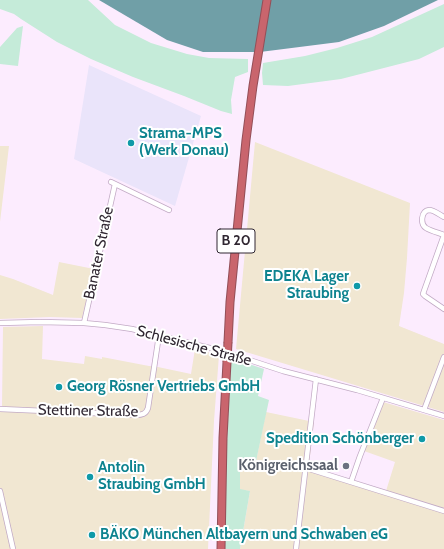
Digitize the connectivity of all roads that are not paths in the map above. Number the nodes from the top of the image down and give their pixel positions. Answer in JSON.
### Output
{"nodes":[{"id":1,"x":267,"y":0,"type":"edge"},
{"id":2,"x":169,"y":210,"type":"dead end"},
{"id":3,"x":444,"y":217,"type":"edge"},
{"id":4,"x":444,"y":235,"type":"edge"},
{"id":5,"x":444,"y":309,"type":"edge"},
{"id":6,"x":0,"y":323,"type":"edge"},
{"id":7,"x":84,"y":323,"type":"junction"},
{"id":8,"x":159,"y":335,"type":"junction"},
{"id":9,"x":444,"y":357,"type":"edge"},
{"id":10,"x":316,"y":379,"type":"junction"},
{"id":11,"x":383,"y":398,"type":"junction"},
{"id":12,"x":0,"y":409,"type":"edge"},
{"id":13,"x":424,"y":410,"type":"junction"},
{"id":14,"x":444,"y":416,"type":"edge"},
{"id":15,"x":306,"y":468,"type":"junction"},
{"id":16,"x":351,"y":482,"type":"junction"},
{"id":17,"x":0,"y":491,"type":"edge"},
{"id":18,"x":444,"y":511,"type":"edge"},
{"id":19,"x":13,"y":549,"type":"edge"},
{"id":20,"x":221,"y":549,"type":"edge"},
{"id":21,"x":296,"y":549,"type":"edge"}],
"edges":[{"from":1,"to":20,"type":"highway","number":"B 20","bridge":true},
{"from":2,"to":7,"type":"street","name":"Banater Straße"},
{"from":3,"to":4,"type":"street"},
{"from":4,"to":5,"type":"street"},
{"from":6,"to":7,"type":"street","name":"Schlesische Straße"},
{"from":7,"to":8,"type":"street","name":"Schlesische Straße"},
{"from":8,"to":10,"type":"street","name":"Schlesische Straße"},
{"from":8,"to":12,"type":"street","name":"Stettiner Straße"},
{"from":9,"to":13,"type":"street"},
{"from":10,"to":11,"type":"street","name":"Schlesische Straße"},
{"from":10,"to":15,"type":"street"},
{"from":11,"to":13,"type":"street","name":"Schlesische Straße"},
{"from":11,"to":16,"type":"street"},
{"from":13,"to":14,"type":"street","name":"Schlesische Straße"},
{"from":15,"to":16,"type":"street"},
{"from":15,"to":21,"type":"street"},
{"from":16,"to":18,"type":"street"},
{"from":17,"to":19,"type":"street"}]}
